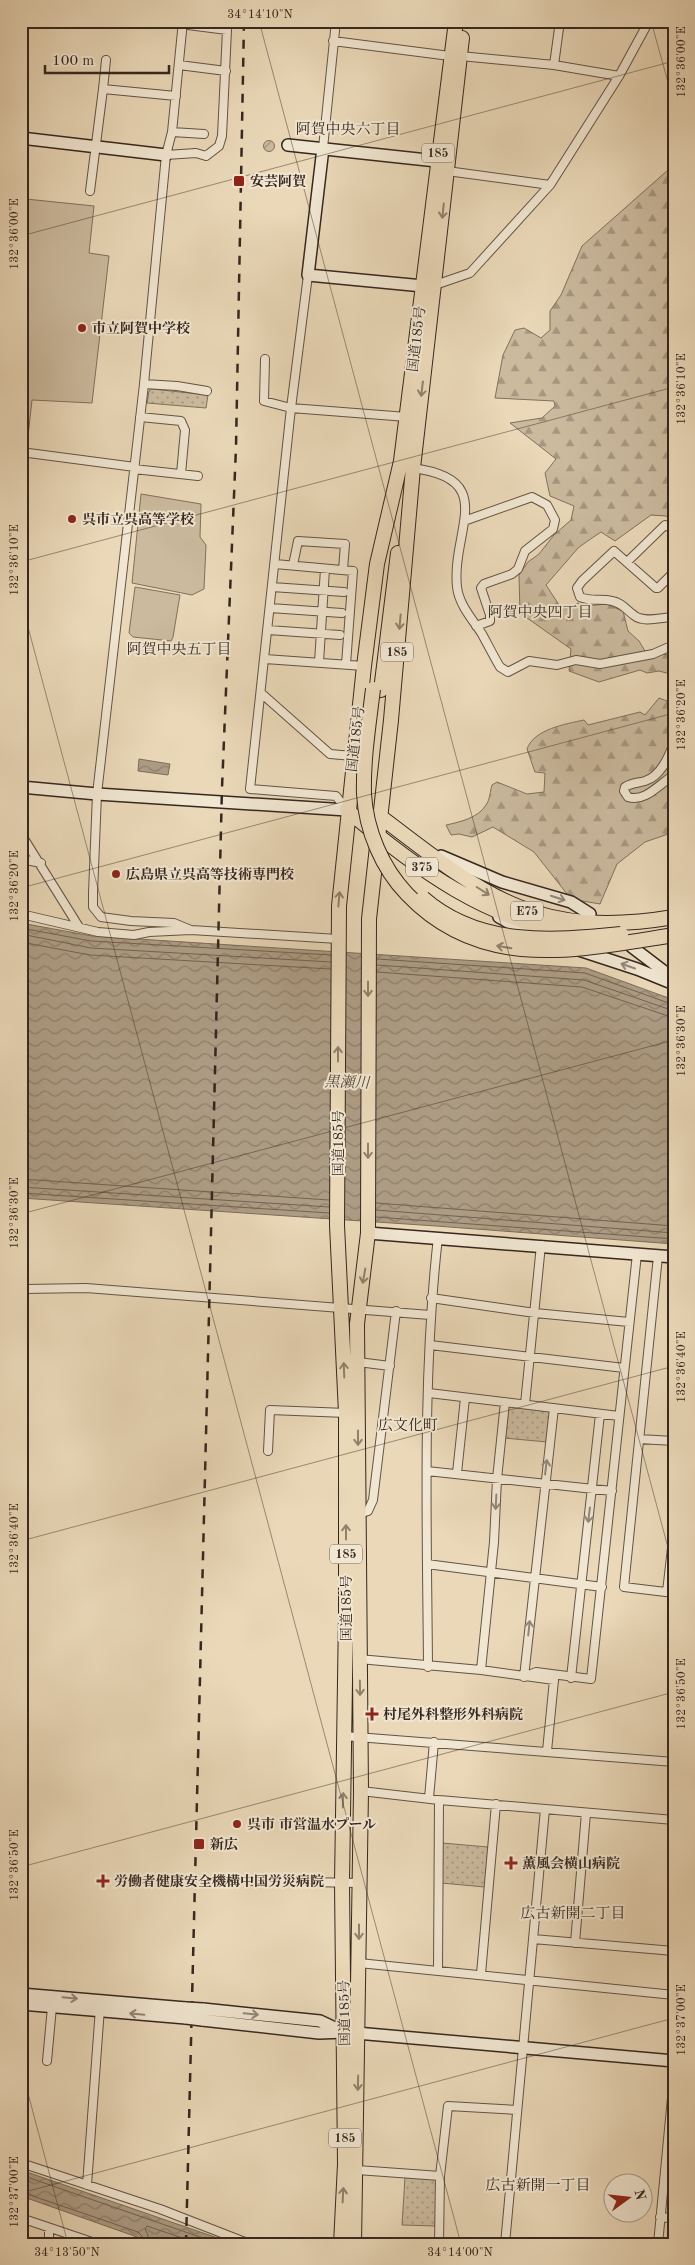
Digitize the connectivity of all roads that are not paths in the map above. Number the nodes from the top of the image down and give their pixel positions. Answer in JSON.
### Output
{"nodes":[{"id":1,"x":22,"y":21,"type":"edge"},
{"id":2,"x":157,"y":21,"type":"edge"},
{"id":3,"x":336,"y":21,"type":"edge"},
{"id":4,"x":456,"y":21,"type":"edge"},
{"id":5,"x":464,"y":21,"type":"edge"},
{"id":6,"x":560,"y":21,"type":"edge"},
{"id":7,"x":649,"y":21,"type":"edge"},
{"id":8,"x":183,"y":23,"type":"edge"},
{"id":9,"x":21,"y":31,"type":"edge"},
{"id":10,"x":333,"y":41,"type":"junction"},
{"id":11,"x":455,"y":56,"type":"junction"},
{"id":12,"x":106,"y":60,"type":"dead end"},
{"id":13,"x":180,"y":65,"type":"junction"},
{"id":14,"x":554,"y":65,"type":"junction"},
{"id":15,"x":226,"y":71,"type":"junction"},
{"id":16,"x":619,"y":76,"type":"junction"},
{"id":17,"x":103,"y":89,"type":"junction"},
{"id":18,"x":176,"y":96,"type":"junction"},
{"id":19,"x":172,"y":132,"type":"junction"},
{"id":20,"x":204,"y":134,"type":"dead end"},
{"id":21,"x":21,"y":138,"type":"edge"},
{"id":22,"x":288,"y":145,"type":"dead end"},
{"id":23,"x":96,"y":147,"type":"junction"},
{"id":24,"x":323,"y":148,"type":"junction"},
{"id":25,"x":166,"y":155,"type":"junction"},
{"id":26,"x":444,"y":165,"type":"junction"},
{"id":27,"x":550,"y":184,"type":"junction"},
{"id":28,"x":90,"y":191,"type":"dead end"},
{"id":29,"x":308,"y":275,"type":"junction"},
{"id":30,"x":428,"y":286,"type":"junction"},
{"id":31,"x":265,"y":359,"type":"dead end"},
{"id":32,"x":144,"y":384,"type":"junction"},
{"id":33,"x":207,"y":391,"type":"dead end"},
{"id":34,"x":291,"y":408,"type":"junction"},
{"id":35,"x":140,"y":417,"type":"junction"},
{"id":36,"x":407,"y":417,"type":"junction"},
{"id":37,"x":21,"y":452,"type":"edge"},
{"id":38,"x":134,"y":468,"type":"junction"},
{"id":39,"x":406,"y":468,"type":"junction"},
{"id":40,"x":181,"y":474,"type":"junction"},
{"id":41,"x":198,"y":476,"type":"dead end"},
{"id":42,"x":464,"y":520,"type":"junction"},
{"id":43,"x":674,"y":530,"type":"edge"},
{"id":44,"x":627,"y":562,"type":"junction"},
{"id":45,"x":275,"y":564,"type":"junction"},
{"id":46,"x":293,"y":565,"type":"junction"},
{"id":47,"x":325,"y":568,"type":"junction"},
{"id":48,"x":343,"y":570,"type":"junction"},
{"id":49,"x":674,"y":572,"type":"edge"},
{"id":50,"x":272,"y":587,"type":"junction"},
{"id":51,"x":324,"y":590,"type":"junction"},
{"id":52,"x":344,"y":592,"type":"dead end"},
{"id":53,"x":270,"y":608,"type":"junction"},
{"id":54,"x":322,"y":611,"type":"junction"},
{"id":55,"x":342,"y":613,"type":"dead end"},
{"id":56,"x":674,"y":617,"type":"edge"},
{"id":57,"x":476,"y":626,"type":"junction"},
{"id":58,"x":268,"y":630,"type":"junction"},
{"id":59,"x":320,"y":634,"type":"junction"},
{"id":60,"x":340,"y":635,"type":"dead end"},
{"id":61,"x":672,"y":646,"type":"edge"},
{"id":62,"x":264,"y":659,"type":"junction"},
{"id":63,"x":319,"y":662,"type":"junction"},
{"id":64,"x":346,"y":664,"type":"junction"},
{"id":65,"x":364,"y":666,"type":"junction"},
{"id":66,"x":377,"y":689,"type":"junction"},
{"id":67,"x":261,"y":693,"type":"junction"},
{"id":68,"x":674,"y":742,"type":"edge"},
{"id":69,"x":353,"y":756,"type":"junction"},
{"id":70,"x":674,"y":775,"type":"edge"},
{"id":71,"x":21,"y":787,"type":"edge"},
{"id":72,"x":97,"y":794,"type":"junction"},
{"id":73,"x":347,"y":810,"type":"junction"},
{"id":74,"x":381,"y":817,"type":"junction"},
{"id":75,"x":401,"y":832,"type":"junction"},
{"id":76,"x":21,"y":834,"type":"edge"},
{"id":77,"x":378,"y":836,"type":"junction"},
{"id":78,"x":21,"y":859,"type":"edge"},
{"id":79,"x":41,"y":864,"type":"junction"},
{"id":80,"x":468,"y":896,"type":"junction"},
{"id":81,"x":21,"y":914,"type":"edge"},
{"id":82,"x":590,"y":914,"type":"dead end"},
{"id":83,"x":674,"y":917,"type":"edge"},
{"id":84,"x":674,"y":926,"type":"edge"},
{"id":85,"x":79,"y":927,"type":"junction"},
{"id":86,"x":191,"y":930,"type":"junction"},
{"id":87,"x":674,"y":937,"type":"edge"},
{"id":88,"x":338,"y":944,"type":"junction"},
{"id":89,"x":632,"y":947,"type":"dead end"},
{"id":90,"x":674,"y":979,"type":"edge"},
{"id":91,"x":674,"y":984,"type":"edge"},
{"id":92,"x":368,"y":1230,"type":"junction"},
{"id":93,"x":438,"y":1237,"type":"junction"},
{"id":94,"x":541,"y":1245,"type":"junction"},
{"id":95,"x":637,"y":1254,"type":"junction"},
{"id":96,"x":658,"y":1256,"type":"junction"},
{"id":97,"x":674,"y":1257,"type":"edge"},
{"id":98,"x":21,"y":1292,"type":"edge"},
{"id":99,"x":431,"y":1298,"type":"junction"},
{"id":100,"x":358,"y":1308,"type":"junction"},
{"id":101,"x":341,"y":1309,"type":"junction"},
{"id":102,"x":396,"y":1311,"type":"junction"},
{"id":103,"x":535,"y":1313,"type":"junction"},
{"id":104,"x":430,"y":1315,"type":"junction"},
{"id":105,"x":629,"y":1322,"type":"junction"},
{"id":106,"x":430,"y":1345,"type":"junction"},
{"id":107,"x":530,"y":1357,"type":"junction"},
{"id":108,"x":358,"y":1362,"type":"junction"},
{"id":109,"x":390,"y":1366,"type":"junction"},
{"id":110,"x":624,"y":1368,"type":"junction"},
{"id":111,"x":429,"y":1393,"type":"junction"},
{"id":112,"x":466,"y":1398,"type":"junction"},
{"id":113,"x":506,"y":1402,"type":"junction"},
{"id":114,"x":525,"y":1404,"type":"junction"},
{"id":115,"x":554,"y":1408,"type":"junction"},
{"id":116,"x":346,"y":1413,"type":"junction"},
{"id":117,"x":600,"y":1414,"type":"junction"},
{"id":118,"x":619,"y":1416,"type":"junction"},
{"id":119,"x":639,"y":1439,"type":"junction"},
{"id":120,"x":674,"y":1441,"type":"edge"},
{"id":121,"x":268,"y":1451,"type":"dead end"},
{"id":122,"x":427,"y":1471,"type":"junction"},
{"id":123,"x":457,"y":1473,"type":"junction"},
{"id":124,"x":497,"y":1479,"type":"junction"},
{"id":125,"x":544,"y":1484,"type":"junction"},
{"id":126,"x":592,"y":1489,"type":"junction"},
{"id":127,"x":612,"y":1491,"type":"junction"},
{"id":128,"x":359,"y":1514,"type":"junction"},
{"id":129,"x":674,"y":1530,"type":"edge"},
{"id":130,"x":427,"y":1564,"type":"junction"},
{"id":131,"x":491,"y":1573,"type":"junction"},
{"id":132,"x":534,"y":1579,"type":"junction"},
{"id":133,"x":581,"y":1584,"type":"junction"},
{"id":134,"x":602,"y":1587,"type":"junction"},
{"id":135,"x":670,"y":1592,"type":"edge"},
{"id":136,"x":359,"y":1659,"type":"junction"},
{"id":137,"x":428,"y":1667,"type":"junction"},
{"id":138,"x":481,"y":1670,"type":"junction"},
{"id":139,"x":524,"y":1677,"type":"junction"},
{"id":140,"x":571,"y":1678,"type":"junction"},
{"id":141,"x":360,"y":1735,"type":"junction"},
{"id":142,"x":344,"y":1736,"type":"junction"},
{"id":143,"x":434,"y":1742,"type":"junction"},
{"id":144,"x":547,"y":1751,"type":"junction"},
{"id":145,"x":674,"y":1762,"type":"edge"},
{"id":146,"x":361,"y":1791,"type":"junction"},
{"id":147,"x":429,"y":1798,"type":"junction"},
{"id":148,"x":439,"y":1800,"type":"junction"},
{"id":149,"x":496,"y":1804,"type":"junction"},
{"id":150,"x":545,"y":1809,"type":"junction"},
{"id":151,"x":586,"y":1813,"type":"junction"},
{"id":152,"x":674,"y":1820,"type":"edge"},
{"id":153,"x":253,"y":1881,"type":"dead end"},
{"id":154,"x":342,"y":1883,"type":"junction"},
{"id":155,"x":359,"y":1883,"type":"junction"},
{"id":156,"x":533,"y":1939,"type":"junction"},
{"id":157,"x":575,"y":1943,"type":"junction"},
{"id":158,"x":674,"y":1951,"type":"edge"},
{"id":159,"x":359,"y":1963,"type":"junction"},
{"id":160,"x":438,"y":1971,"type":"junction"},
{"id":161,"x":481,"y":1974,"type":"junction"},
{"id":162,"x":529,"y":1979,"type":"junction"},
{"id":163,"x":21,"y":1994,"type":"edge"},
{"id":164,"x":674,"y":1995,"type":"edge"},
{"id":165,"x":21,"y":2004,"type":"edge"},
{"id":166,"x":100,"y":2006,"type":"junction"},
{"id":167,"x":52,"y":2007,"type":"junction"},
{"id":168,"x":351,"y":2033,"type":"junction"},
{"id":169,"x":524,"y":2048,"type":"junction"},
{"id":170,"x":674,"y":2060,"type":"edge"},
{"id":171,"x":47,"y":2061,"type":"dead end"},
{"id":172,"x":674,"y":2077,"type":"edge"},
{"id":173,"x":517,"y":2110,"type":"junction"},
{"id":174,"x":21,"y":2163,"type":"edge"},
{"id":175,"x":357,"y":2170,"type":"junction"},
{"id":176,"x":440,"y":2176,"type":"junction"},
{"id":177,"x":87,"y":2185,"type":"junction"},
{"id":178,"x":660,"y":2217,"type":"junction"},
{"id":179,"x":21,"y":2218,"type":"edge"},
{"id":180,"x":674,"y":2218,"type":"edge"},
{"id":181,"x":49,"y":2228,"type":"junction"},
{"id":182,"x":48,"y":2244,"type":"edge"},
{"id":183,"x":98,"y":2244,"type":"edge"},
{"id":184,"x":250,"y":2244,"type":"edge"},
{"id":185,"x":341,"y":2244,"type":"edge"},
{"id":186,"x":354,"y":2244,"type":"edge"},
{"id":187,"x":439,"y":2244,"type":"edge"},
{"id":188,"x":506,"y":2244,"type":"edge"},
{"id":189,"x":658,"y":2244,"type":"edge"}],
"edges":[{"from":1,"to":9,"type":"street"},
{"from":2,"to":8,"type":"street"},
{"from":3,"to":10,"type":"street"},
{"from":4,"to":11,"type":"highway","name":"国道185号","number":"185"},
{"from":5,"to":11,"type":"highway","name":"国道185号","number":"185"},
{"from":6,"to":14,"type":"street"},
{"from":7,"to":16,"type":"street"},
{"from":8,"to":13,"type":"street"},
{"from":8,"to":15,"type":"street"},
{"from":10,"to":11,"type":"street"},
{"from":10,"to":24,"type":"street"},
{"from":11,"to":14,"type":"street"},
{"from":11,"to":26,"type":"highway","name":"国道185号","number":"185"},
{"from":12,"to":17,"type":"street"},
{"from":13,"to":15,"type":"street"},
{"from":13,"to":18,"type":"street"},
{"from":14,"to":16,"type":"street"},
{"from":15,"to":25,"type":"street"},
{"from":16,"to":27,"type":"street"},
{"from":17,"to":18,"type":"street"},
{"from":17,"to":23,"type":"street"},
{"from":18,"to":19,"type":"street"},
{"from":19,"to":20,"type":"street"},
{"from":19,"to":25,"type":"street"},
{"from":21,"to":23,"type":"street"},
{"from":22,"to":24,"type":"street"},
{"from":23,"to":25,"type":"street"},
{"from":23,"to":28,"type":"street"},
{"from":24,"to":26,"type":"street"},
{"from":24,"to":29,"type":"street"},
{"from":25,"to":32,"type":"street"},
{"from":26,"to":27,"type":"street"},
{"from":26,"to":30,"type":"highway","name":"国道185号","number":"185"},
{"from":27,"to":30,"type":"street"},
{"from":29,"to":30,"type":"street"},
{"from":29,"to":34,"type":"street"},
{"from":30,"to":36,"type":"highway","name":"国道185号","number":"185"},
{"from":30,"to":39,"type":"highway","name":"国道185号","number":"185","one_way":true},
{"from":31,"to":34,"type":"street"},
{"from":32,"to":33,"type":"street"},
{"from":32,"to":35,"type":"street"},
{"from":34,"to":36,"type":"street"},
{"from":34,"to":45,"type":"street"},
{"from":35,"to":38,"type":"street"},
{"from":35,"to":40,"type":"street"},
{"from":36,"to":39,"type":"highway","name":"国道185号","number":"185"},
{"from":37,"to":38,"type":"street"},
{"from":38,"to":40,"type":"street"},
{"from":38,"to":72,"type":"street"},
{"from":39,"to":42,"type":"street"},
{"from":39,"to":65,"type":"highway","name":"国道185号","number":"185"},
{"from":39,"to":66,"type":"highway"},
{"from":39,"to":74,"type":"highway","name":"国道185号","number":"185","one_way":true},
{"from":40,"to":41,"type":"street"},
{"from":42,"to":57,"type":"street"},
{"from":42,"to":57,"type":"street"},
{"from":43,"to":44,"type":"street"},
{"from":44,"to":49,"type":"street"},
{"from":44,"to":56,"type":"street"},
{"from":45,"to":46,"type":"street"},
{"from":45,"to":50,"type":"street"},
{"from":46,"to":47,"type":"street"},
{"from":46,"to":48,"type":"street"},
{"from":47,"to":48,"type":"street"},
{"from":47,"to":51,"type":"street"},
{"from":48,"to":64,"type":"street"},
{"from":50,"to":51,"type":"street"},
{"from":50,"to":53,"type":"street"},
{"from":51,"to":52,"type":"street"},
{"from":51,"to":54,"type":"street"},
{"from":53,"to":54,"type":"street"},
{"from":53,"to":58,"type":"street"},
{"from":54,"to":55,"type":"street"},
{"from":54,"to":59,"type":"street"},
{"from":57,"to":61,"type":"street"},
{"from":58,"to":59,"type":"street"},
{"from":58,"to":62,"type":"street"},
{"from":59,"to":60,"type":"street"},
{"from":59,"to":63,"type":"street"},
{"from":62,"to":63,"type":"street"},
{"from":62,"to":67,"type":"street"},
{"from":63,"to":64,"type":"street"},
{"from":64,"to":65,"type":"street"},
{"from":65,"to":69,"type":"highway","name":"国道185号","number":"185"},
{"from":66,"to":84,"type":"highway","bridge":true},
{"from":87,"to":66,"type":"highway","one_way":true,"bridge":true},
{"from":67,"to":69,"type":"street"},
{"from":67,"to":73,"type":"street"},
{"from":68,"to":70,"type":"street"},
{"from":69,"to":73,"type":"highway","name":"国道185号","number":"185"},
{"from":71,"to":72,"type":"street"},
{"from":72,"to":73,"type":"street"},
{"from":72,"to":86,"type":"street"},
{"from":73,"to":74,"type":"highway"},
{"from":73,"to":77,"type":"highway","number":"375"},
{"from":88,"to":73,"type":"highway","name":"国道185号","number":"185","one_way":true},
{"from":74,"to":75,"type":"highway"},
{"from":74,"to":77,"type":"highway","name":"国道185号","number":"185"},
{"from":75,"to":82,"type":"street","one_way":true},
{"from":75,"to":83,"type":"highway","number":"E75","one_way":true},
{"from":76,"to":79,"type":"street"},
{"from":77,"to":80,"type":"highway","number":"375"},
{"from":77,"to":92,"type":"highway","name":"国道185号","number":"185","one_way":true},
{"from":78,"to":79,"type":"street"},
{"from":79,"to":85,"type":"street"},
{"from":80,"to":87,"type":"highway","number":"E75"},
{"from":91,"to":80,"type":"street","one_way":true},
{"from":81,"to":85,"type":"street"},
{"from":85,"to":86,"type":"street"},
{"from":86,"to":88,"type":"street"},
{"from":101,"to":88,"type":"highway","name":"国道185号","number":"185","one_way":true},
{"from":89,"to":90,"type":"street"},
{"from":92,"to":93,"type":"street"},
{"from":92,"to":100,"type":"highway","name":"国道185号","number":"185","one_way":true},
{"from":93,"to":94,"type":"street"},
{"from":93,"to":99,"type":"street"},
{"from":94,"to":95,"type":"street"},
{"from":94,"to":103,"type":"street"},
{"from":95,"to":96,"type":"street"},
{"from":95,"to":105,"type":"street"},
{"from":96,"to":97,"type":"street"},
{"from":96,"to":119,"type":"street"},
{"from":98,"to":101,"type":"street"},
{"from":99,"to":103,"type":"street"},
{"from":99,"to":104,"type":"street"},
{"from":100,"to":101,"type":"street"},
{"from":100,"to":102,"type":"street"},
{"from":100,"to":108,"type":"highway","name":"国道185号","number":"185"},
{"from":116,"to":101,"type":"highway","name":"国道185号","number":"185","one_way":true},
{"from":102,"to":104,"type":"street"},
{"from":102,"to":109,"type":"street"},
{"from":103,"to":105,"type":"street"},
{"from":103,"to":107,"type":"street"},
{"from":104,"to":106,"type":"street"},
{"from":105,"to":110,"type":"street"},
{"from":106,"to":107,"type":"street"},
{"from":106,"to":111,"type":"street"},
{"from":107,"to":110,"type":"street"},
{"from":107,"to":114,"type":"street"},
{"from":108,"to":109,"type":"street"},
{"from":108,"to":128,"type":"highway","name":"国道185号","number":"185","one_way":true},
{"from":109,"to":128,"type":"street"},
{"from":110,"to":118,"type":"street"},
{"from":111,"to":112,"type":"street"},
{"from":111,"to":122,"type":"street"},
{"from":112,"to":113,"type":"street"},
{"from":112,"to":123,"type":"street"},
{"from":113,"to":114,"type":"street"},
{"from":113,"to":124,"type":"street"},
{"from":114,"to":115,"type":"street"},
{"from":115,"to":117,"type":"street"},
{"from":125,"to":115,"type":"street","one_way":true},
{"from":116,"to":121,"type":"street"},
{"from":142,"to":116,"type":"highway","name":"国道185号","number":"185","one_way":true},
{"from":117,"to":118,"type":"street"},
{"from":117,"to":126,"type":"street"},
{"from":118,"to":127,"type":"street"},
{"from":119,"to":120,"type":"street"},
{"from":119,"to":135,"type":"street"},
{"from":122,"to":123,"type":"street"},
{"from":122,"to":130,"type":"street"},
{"from":123,"to":124,"type":"street"},
{"from":124,"to":125,"type":"street"},
{"from":124,"to":131,"type":"street","one_way":true},
{"from":125,"to":126,"type":"street"},
{"from":125,"to":132,"type":"street"},
{"from":126,"to":127,"type":"street"},
{"from":126,"to":133,"type":"street","one_way":true},
{"from":127,"to":134,"type":"street"},
{"from":128,"to":136,"type":"highway","name":"国道185号","number":"185"},
{"from":129,"to":135,"type":"street"},
{"from":130,"to":131,"type":"street"},
{"from":130,"to":137,"type":"street"},
{"from":131,"to":132,"type":"street"},
{"from":131,"to":138,"type":"street"},
{"from":132,"to":133,"type":"street"},
{"from":139,"to":132,"type":"street","one_way":true},
{"from":133,"to":134,"type":"street"},
{"from":133,"to":140,"type":"street"},
{"from":134,"to":140,"type":"street"},
{"from":136,"to":137,"type":"street"},
{"from":136,"to":141,"type":"highway","name":"国道185号","number":"185","one_way":true},
{"from":137,"to":138,"type":"street"},
{"from":138,"to":139,"type":"street"},
{"from":139,"to":140,"type":"street"},
{"from":139,"to":144,"type":"street"},
{"from":141,"to":142,"type":"street"},
{"from":141,"to":143,"type":"street"},
{"from":141,"to":146,"type":"highway","name":"国道185号","number":"185"},
{"from":154,"to":142,"type":"highway","name":"国道185号","number":"185","one_way":true},
{"from":143,"to":144,"type":"street"},
{"from":143,"to":147,"type":"street"},
{"from":144,"to":145,"type":"street"},
{"from":146,"to":147,"type":"street"},
{"from":146,"to":155,"type":"highway","name":"国道185号","number":"185"},
{"from":147,"to":148,"type":"street"},
{"from":148,"to":149,"type":"street"},
{"from":148,"to":160,"type":"street"},
{"from":149,"to":150,"type":"street"},
{"from":149,"to":161,"type":"street"},
{"from":150,"to":151,"type":"street"},
{"from":150,"to":156,"type":"street"},
{"from":151,"to":152,"type":"street"},
{"from":151,"to":157,"type":"street"},
{"from":153,"to":154,"type":"street"},
{"from":154,"to":155,"type":"street"},
{"from":154,"to":168,"type":"highway","name":"国道185号","number":"185"},
{"from":155,"to":159,"type":"highway","name":"国道185号","number":"185","one_way":true},
{"from":156,"to":157,"type":"street"},
{"from":156,"to":162,"type":"street"},
{"from":157,"to":158,"type":"street"},
{"from":159,"to":160,"type":"street"},
{"from":159,"to":168,"type":"highway","name":"国道185号","number":"185"},
{"from":160,"to":161,"type":"street"},
{"from":161,"to":162,"type":"street"},
{"from":162,"to":164,"type":"street"},
{"from":162,"to":169,"type":"street"},
{"from":163,"to":166,"type":"street","one_way":true},
{"from":165,"to":167,"type":"street"},
{"from":166,"to":167,"type":"street"},
{"from":166,"to":168,"type":"street","bridge":true},
{"from":166,"to":177,"type":"street"},
{"from":167,"to":171,"type":"street"},
{"from":168,"to":169,"type":"street"},
{"from":168,"to":175,"type":"highway","name":"国道185号","number":"185","one_way":true},
{"from":185,"to":168,"type":"highway","name":"国道185号","number":"185","one_way":true},
{"from":169,"to":170,"type":"street"},
{"from":169,"to":173,"type":"street"},
{"from":172,"to":178,"type":"street"},
{"from":173,"to":176,"type":"street"},
{"from":173,"to":188,"type":"street"},
{"from":174,"to":177,"type":"street"},
{"from":175,"to":176,"type":"street"},
{"from":175,"to":186,"type":"highway","name":"国道185号","number":"185"},
{"from":176,"to":187,"type":"street"},
{"from":177,"to":184,"type":"street"},
{"from":178,"to":180,"type":"street"},
{"from":178,"to":189,"type":"street"},
{"from":179,"to":181,"type":"street"},
{"from":181,"to":182,"type":"street"},
{"from":181,"to":183,"type":"street"}]}
